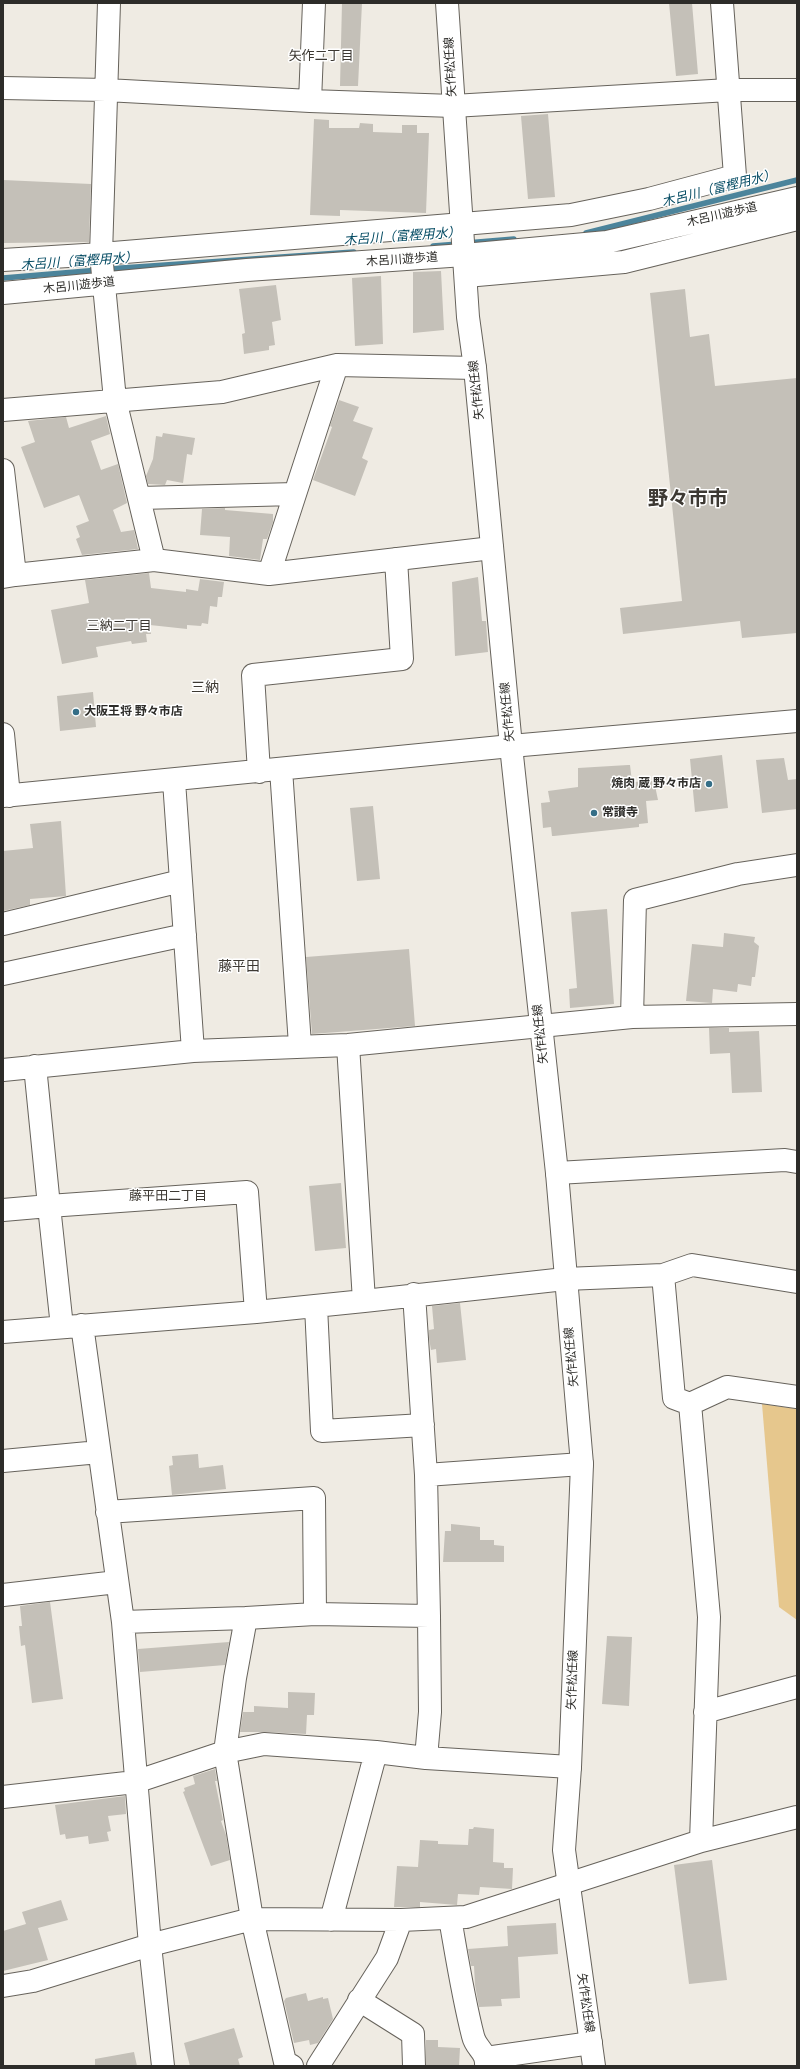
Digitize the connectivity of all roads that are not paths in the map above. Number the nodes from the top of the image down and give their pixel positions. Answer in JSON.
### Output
{"nodes":[{"id":1,"x":110,"y":3,"type":"edge"},
{"id":2,"x":314,"y":3,"type":"edge"},
{"id":3,"x":447,"y":3,"type":"edge"},
{"id":4,"x":722,"y":3,"type":"edge"},
{"id":5,"x":3,"y":88,"type":"edge"},
{"id":6,"x":106,"y":90,"type":"junction"},
{"id":7,"x":729,"y":90,"type":"junction"},
{"id":8,"x":797,"y":90,"type":"edge"},
{"id":9,"x":310,"y":101,"type":"junction"},
{"id":10,"x":453,"y":106,"type":"junction"},
{"id":11,"x":797,"y":198,"type":"edge"},
{"id":12,"x":797,"y":219,"type":"edge"},
{"id":13,"x":464,"y":249,"type":"junction"},
{"id":14,"x":3,"y":260,"type":"edge"},
{"id":15,"x":103,"y":270,"type":"junction"},
{"id":16,"x":3,"y":293,"type":"edge"},
{"id":17,"x":337,"y":365,"type":"junction"},
{"id":18,"x":475,"y":368,"type":"junction"},
{"id":19,"x":115,"y":400,"type":"junction"},
{"id":20,"x":3,"y":410,"type":"edge"},
{"id":21,"x":3,"y":469,"type":"edge"},
{"id":22,"x":295,"y":494,"type":"junction"},
{"id":23,"x":140,"y":498,"type":"junction"},
{"id":24,"x":492,"y":548,"type":"junction"},
{"id":25,"x":396,"y":558,"type":"junction"},
{"id":26,"x":154,"y":560,"type":"junction"},
{"id":27,"x":269,"y":574,"type":"junction"},
{"id":28,"x":9,"y":576,"type":"edge"},
{"id":29,"x":797,"y":721,"type":"edge"},
{"id":30,"x":3,"y":734,"type":"edge"},
{"id":31,"x":511,"y":746,"type":"junction"},
{"id":32,"x":282,"y":769,"type":"junction"},
{"id":33,"x":259,"y":772,"type":"junction"},
{"id":34,"x":174,"y":781,"type":"junction"},
{"id":35,"x":6,"y":796,"type":"edge"},
{"id":36,"x":797,"y":865,"type":"edge"},
{"id":37,"x":181,"y":881,"type":"junction"},
{"id":38,"x":3,"y":924,"type":"edge"},
{"id":39,"x":185,"y":935,"type":"junction"},
{"id":40,"x":3,"y":974,"type":"edge"},
{"id":41,"x":797,"y":1014,"type":"edge"},
{"id":42,"x":632,"y":1017,"type":"junction"},
{"id":43,"x":540,"y":1026,"type":"junction"},
{"id":44,"x":300,"y":1045,"type":"junction"},
{"id":45,"x":348,"y":1045,"type":"junction"},
{"id":46,"x":193,"y":1051,"type":"junction"},
{"id":47,"x":35,"y":1066,"type":"junction"},
{"id":48,"x":3,"y":1070,"type":"edge"},
{"id":49,"x":797,"y":1162,"type":"edge"},
{"id":50,"x":557,"y":1173,"type":"junction"},
{"id":51,"x":49,"y":1206,"type":"junction"},
{"id":52,"x":3,"y":1210,"type":"edge"},
{"id":53,"x":663,"y":1275,"type":"junction"},
{"id":54,"x":565,"y":1279,"type":"junction"},
{"id":55,"x":797,"y":1282,"type":"edge"},
{"id":56,"x":414,"y":1294,"type":"junction"},
{"id":57,"x":364,"y":1301,"type":"junction"},
{"id":58,"x":316,"y":1306,"type":"junction"},
{"id":59,"x":256,"y":1312,"type":"junction"},
{"id":60,"x":72,"y":1326,"type":"junction"},
{"id":61,"x":3,"y":1332,"type":"edge"},
{"id":62,"x":797,"y":1397,"type":"edge"},
{"id":63,"x":690,"y":1404,"type":"junction"},
{"id":64,"x":423,"y":1425,"type":"junction"},
{"id":65,"x":99,"y":1452,"type":"junction"},
{"id":66,"x":3,"y":1461,"type":"edge"},
{"id":67,"x":582,"y":1464,"type":"junction"},
{"id":68,"x":426,"y":1475,"type":"junction"},
{"id":69,"x":107,"y":1512,"type":"junction"},
{"id":70,"x":117,"y":1582,"type":"junction"},
{"id":71,"x":3,"y":1594,"type":"edge"},
{"id":72,"x":315,"y":1614,"type":"junction"},
{"id":73,"x":430,"y":1616,"type":"junction"},
{"id":74,"x":246,"y":1618,"type":"junction"},
{"id":75,"x":123,"y":1622,"type":"junction"},
{"id":76,"x":797,"y":1687,"type":"edge"},
{"id":77,"x":705,"y":1712,"type":"junction"},
{"id":78,"x":225,"y":1752,"type":"junction"},
{"id":79,"x":376,"y":1752,"type":"junction"},
{"id":80,"x":426,"y":1758,"type":"junction"},
{"id":81,"x":570,"y":1767,"type":"junction"},
{"id":82,"x":136,"y":1782,"type":"junction"},
{"id":83,"x":3,"y":1797,"type":"edge"},
{"id":84,"x":797,"y":1817,"type":"edge"},
{"id":85,"x":701,"y":1841,"type":"junction"},
{"id":86,"x":569,"y":1882,"type":"junction"},
{"id":87,"x":450,"y":1918,"type":"junction"},
{"id":88,"x":252,"y":1919,"type":"junction"},
{"id":89,"x":332,"y":1920,"type":"junction"},
{"id":90,"x":401,"y":1920,"type":"junction"},
{"id":91,"x":150,"y":1945,"type":"junction"},
{"id":92,"x":3,"y":1986,"type":"edge"},
{"id":93,"x":359,"y":2000,"type":"junction"},
{"id":94,"x":591,"y":2043,"type":"junction"},
{"id":95,"x":486,"y":2062,"type":"edge"},
{"id":96,"x":163,"y":2066,"type":"edge"},
{"id":97,"x":292,"y":2066,"type":"edge"},
{"id":98,"x":318,"y":2066,"type":"edge"},
{"id":99,"x":414,"y":2066,"type":"edge"},
{"id":100,"x":594,"y":2066,"type":"edge"}],
"edges":[{"from":1,"to":6,"type":"street"},
{"from":2,"to":9,"type":"street"},
{"from":3,"to":10,"type":"street","name":"矢作松任線"},
{"from":4,"to":7,"type":"street"},
{"from":5,"to":6,"type":"street"},
{"from":6,"to":9,"type":"street"},
{"from":6,"to":15,"type":"street"},
{"from":7,"to":8,"type":"street"},
{"from":7,"to":10,"type":"street"},
{"from":7,"to":13,"type":"street"},
{"from":9,"to":10,"type":"street"},
{"from":10,"to":13,"type":"street","name":"矢作松任線"},
{"from":11,"to":13,"type":"street","name":"木呂川遊歩道"},
{"from":12,"to":13,"type":"street"},
{"from":13,"to":15,"type":"street"},
{"from":13,"to":15,"type":"street","name":"木呂川遊歩道"},
{"from":13,"to":18,"type":"street","name":"矢作松任線"},
{"from":14,"to":15,"type":"street"},
{"from":15,"to":16,"type":"street","name":"木呂川遊歩道"},
{"from":15,"to":19,"type":"street"},
{"from":17,"to":18,"type":"street"},
{"from":17,"to":19,"type":"street"},
{"from":17,"to":22,"type":"street"},
{"from":18,"to":24,"type":"street","name":"矢作松任線"},
{"from":19,"to":20,"type":"street"},
{"from":19,"to":23,"type":"street"},
{"from":21,"to":28,"type":"street"},
{"from":22,"to":23,"type":"street"},
{"from":22,"to":27,"type":"street"},
{"from":23,"to":26,"type":"street"},
{"from":24,"to":25,"type":"street"},
{"from":24,"to":31,"type":"street","name":"矢作松任線"},
{"from":25,"to":27,"type":"street"},
{"from":25,"to":33,"type":"street"},
{"from":26,"to":27,"type":"street"},
{"from":26,"to":28,"type":"street"},
{"from":29,"to":31,"type":"street"},
{"from":30,"to":35,"type":"street"},
{"from":31,"to":32,"type":"street"},
{"from":31,"to":43,"type":"street","name":"矢作松任線"},
{"from":32,"to":33,"type":"street"},
{"from":32,"to":44,"type":"street"},
{"from":33,"to":34,"type":"street"},
{"from":34,"to":35,"type":"street"},
{"from":34,"to":37,"type":"street"},
{"from":36,"to":42,"type":"street"},
{"from":37,"to":38,"type":"street"},
{"from":37,"to":39,"type":"street"},
{"from":39,"to":40,"type":"street"},
{"from":39,"to":46,"type":"street"},
{"from":41,"to":42,"type":"street"},
{"from":42,"to":43,"type":"street"},
{"from":43,"to":45,"type":"street"},
{"from":43,"to":50,"type":"street","name":"矢作松任線"},
{"from":44,"to":45,"type":"street"},
{"from":44,"to":46,"type":"street"},
{"from":45,"to":57,"type":"street"},
{"from":46,"to":47,"type":"street"},
{"from":47,"to":48,"type":"street"},
{"from":47,"to":51,"type":"street"},
{"from":49,"to":50,"type":"street"},
{"from":50,"to":54,"type":"street","name":"矢作松任線"},
{"from":51,"to":52,"type":"street"},
{"from":51,"to":59,"type":"street"},
{"from":51,"to":60,"type":"street"},
{"from":53,"to":54,"type":"street"},
{"from":53,"to":55,"type":"street"},
{"from":53,"to":63,"type":"street"},
{"from":54,"to":56,"type":"street"},
{"from":54,"to":67,"type":"street","name":"矢作松任線"},
{"from":56,"to":57,"type":"street"},
{"from":56,"to":64,"type":"street"},
{"from":57,"to":58,"type":"street"},
{"from":58,"to":59,"type":"street"},
{"from":58,"to":64,"type":"street"},
{"from":59,"to":60,"type":"street"},
{"from":60,"to":61,"type":"street"},
{"from":60,"to":65,"type":"street"},
{"from":62,"to":63,"type":"street"},
{"from":63,"to":77,"type":"street"},
{"from":64,"to":68,"type":"street"},
{"from":65,"to":66,"type":"street"},
{"from":65,"to":69,"type":"street"},
{"from":67,"to":68,"type":"street"},
{"from":67,"to":81,"type":"street","name":"矢作松任線"},
{"from":68,"to":73,"type":"street"},
{"from":69,"to":70,"type":"street"},
{"from":69,"to":72,"type":"street"},
{"from":70,"to":71,"type":"street"},
{"from":70,"to":75,"type":"street"},
{"from":72,"to":73,"type":"street"},
{"from":72,"to":74,"type":"street"},
{"from":73,"to":80,"type":"street"},
{"from":74,"to":75,"type":"street"},
{"from":74,"to":78,"type":"street"},
{"from":75,"to":82,"type":"street"},
{"from":76,"to":77,"type":"street"},
{"from":77,"to":85,"type":"street"},
{"from":78,"to":79,"type":"street"},
{"from":78,"to":82,"type":"street"},
{"from":78,"to":88,"type":"street"},
{"from":79,"to":80,"type":"street"},
{"from":79,"to":89,"type":"street"},
{"from":80,"to":81,"type":"street"},
{"from":81,"to":86,"type":"street","name":"矢作松任線"},
{"from":82,"to":83,"type":"street"},
{"from":82,"to":91,"type":"street"},
{"from":84,"to":85,"type":"street"},
{"from":85,"to":86,"type":"street"},
{"from":86,"to":87,"type":"street"},
{"from":86,"to":94,"type":"street","name":"矢作松任線"},
{"from":87,"to":90,"type":"street"},
{"from":87,"to":95,"type":"street"},
{"from":88,"to":89,"type":"street"},
{"from":88,"to":91,"type":"street"},
{"from":88,"to":97,"type":"street"},
{"from":89,"to":90,"type":"street"},
{"from":90,"to":93,"type":"street"},
{"from":91,"to":92,"type":"street"},
{"from":91,"to":96,"type":"street"},
{"from":93,"to":98,"type":"street"},
{"from":93,"to":99,"type":"street"},
{"from":94,"to":95,"type":"street"},
{"from":94,"to":100,"type":"street","name":"矢作松任線"}]}
